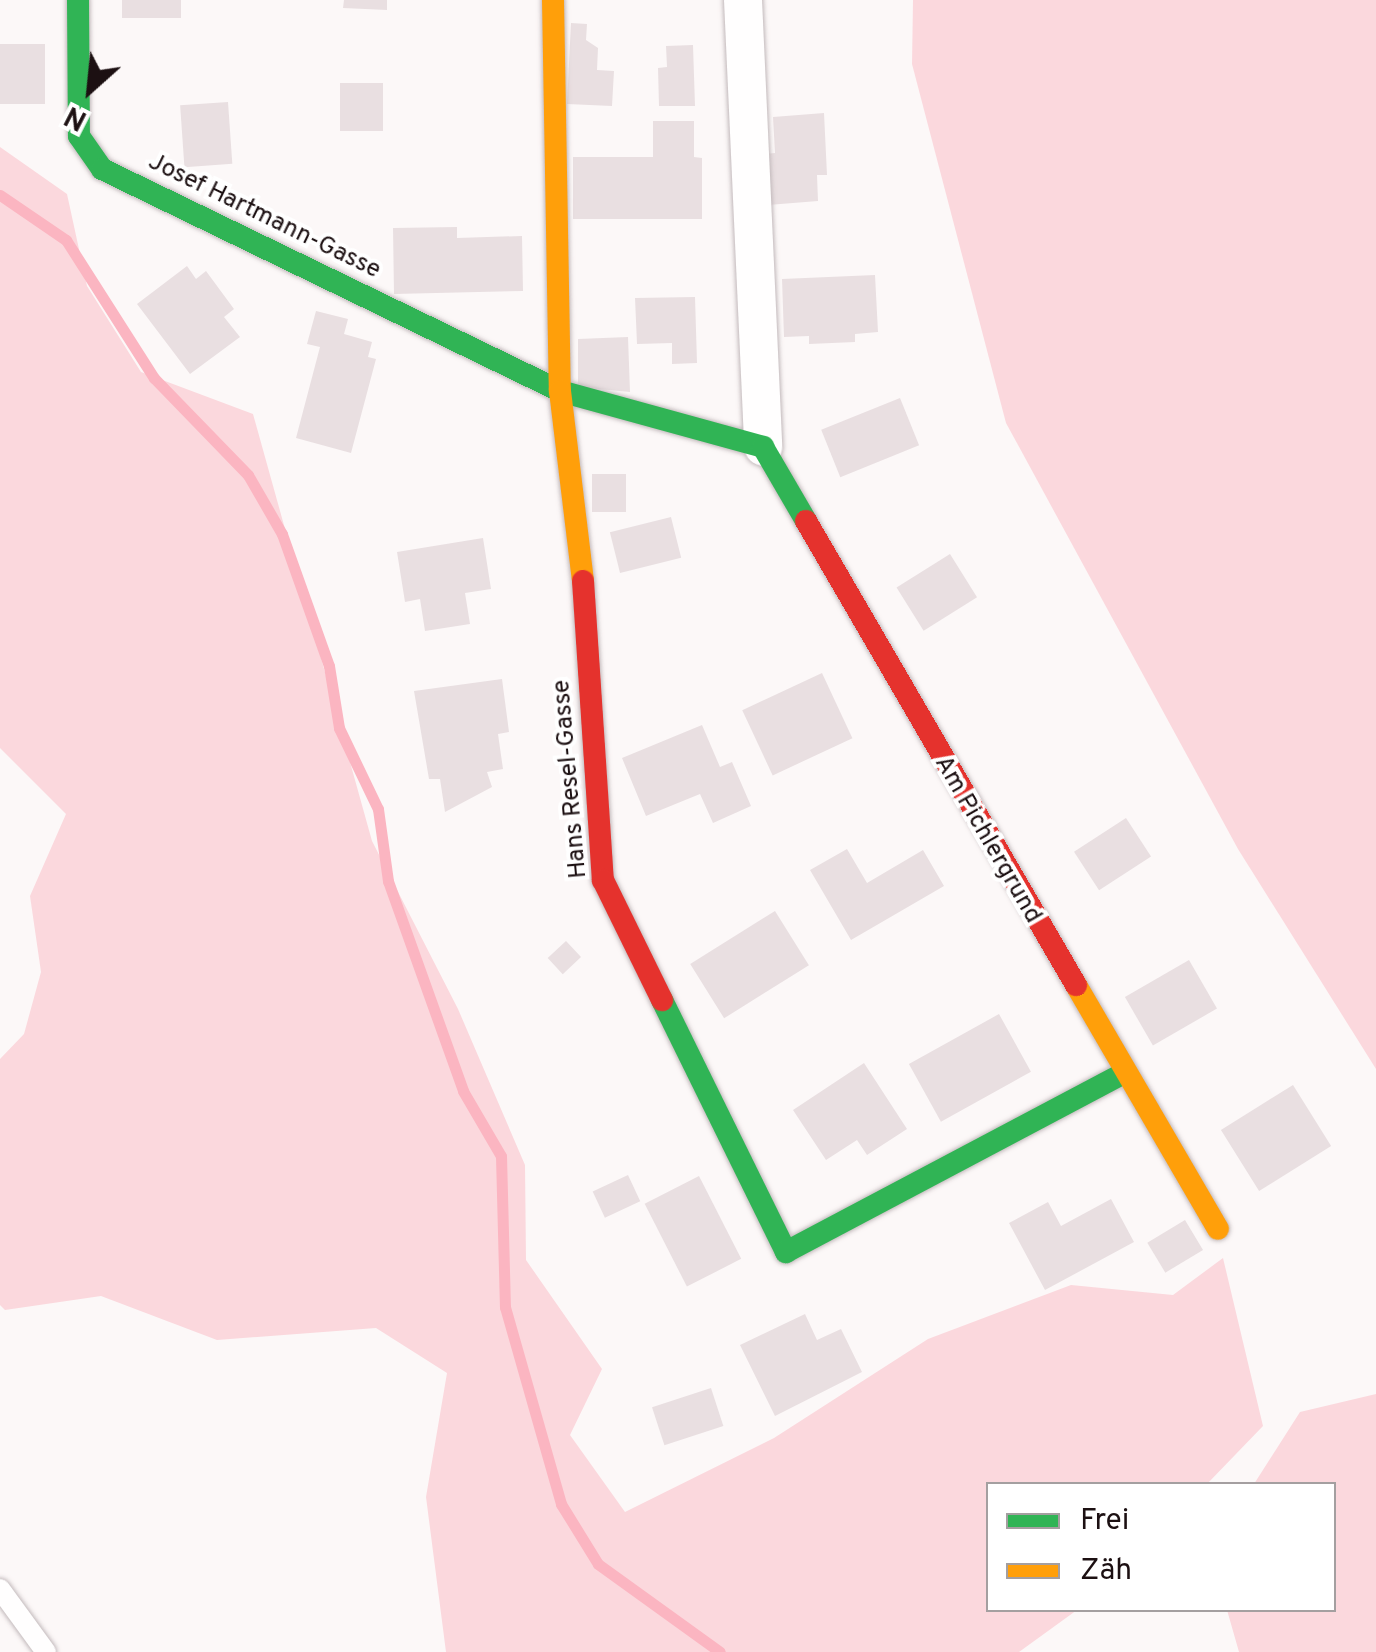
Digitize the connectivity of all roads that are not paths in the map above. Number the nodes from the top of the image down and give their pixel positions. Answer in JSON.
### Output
{"nodes":[{"id":1,"x":78,"y":0,"type":"edge"},
{"id":2,"x":552,"y":0,"type":"edge"},
{"id":3,"x":742,"y":0,"type":"edge"},
{"id":4,"x":560,"y":391,"type":"junction"},
{"id":5,"x":763,"y":446,"type":"junction"},
{"id":6,"x":1124,"y":1074,"type":"junction"},
{"id":7,"x":1218,"y":1230,"type":"dead end"},
{"id":8,"x":0,"y":1589,"type":"edge"},
{"id":9,"x":45,"y":1652,"type":"edge"}],
"edges":[{"from":1,"to":4,"type":"street","name":"Josef Hartmann-Gasse"},
{"from":2,"to":4,"type":"street","name":"Hans Resel-Gasse"},
{"from":3,"to":5,"type":"street","name":"Am Pichlergrund"},
{"from":4,"to":5,"type":"street"},
{"from":4,"to":6,"type":"street","name":"Hans Resel-Gasse"},
{"from":5,"to":6,"type":"street","name":"Am Pichlergrund"},
{"from":6,"to":7,"type":"street","name":"Am Pichlergrund"},
{"from":8,"to":9,"type":"lane"}]}
